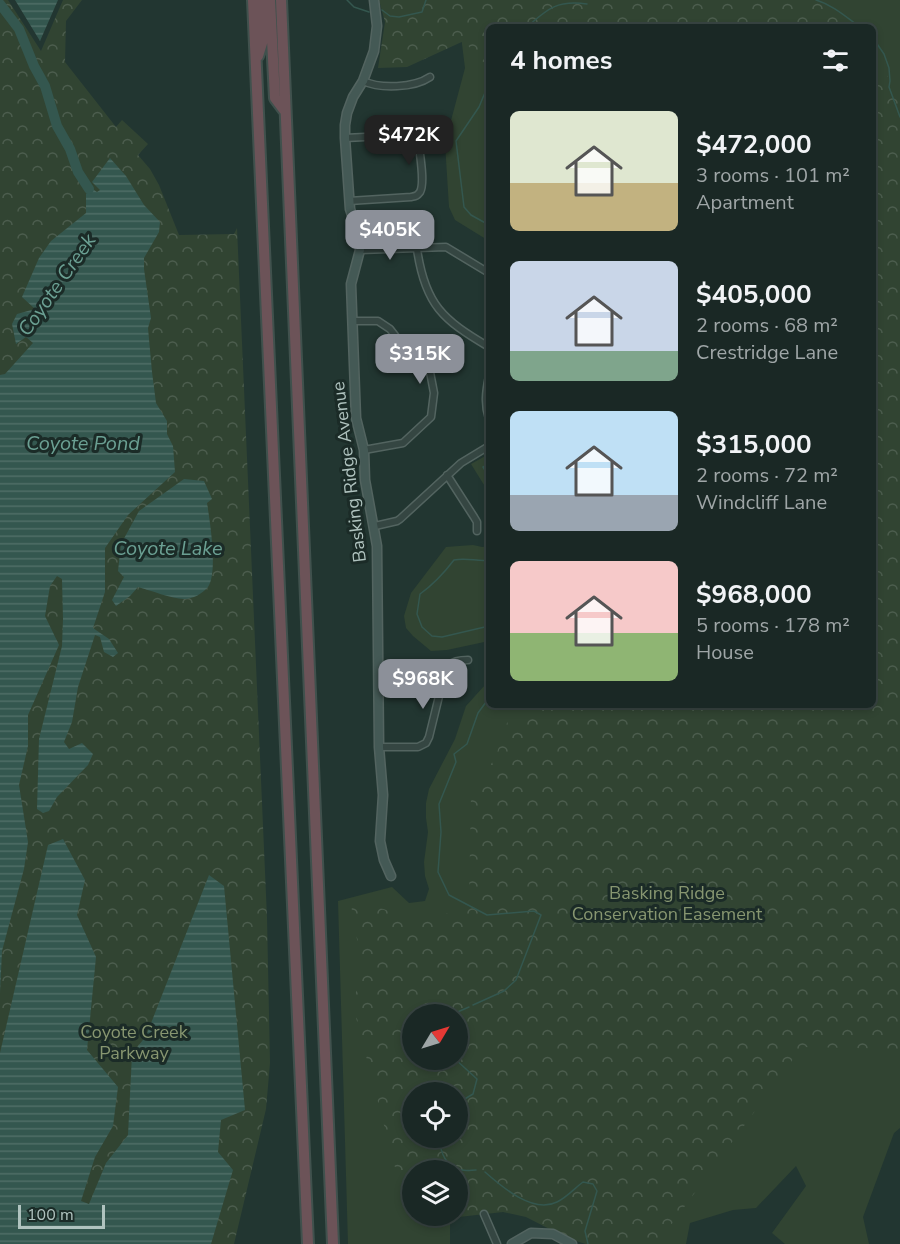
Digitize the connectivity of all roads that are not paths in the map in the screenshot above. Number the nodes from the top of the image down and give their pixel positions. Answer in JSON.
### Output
{"nodes":[{"id":1,"x":253,"y":0,"type":"edge"},
{"id":2,"x":262,"y":0,"type":"edge"},
{"id":3,"x":270,"y":0,"type":"edge"},
{"id":4,"x":280,"y":0,"type":"edge"},
{"id":5,"x":375,"y":3,"type":"edge"},
{"id":6,"x":256,"y":62,"type":"junction"},
{"id":7,"x":430,"y":77,"type":"dead end"},
{"id":8,"x":363,"y":81,"type":"junction"},
{"id":9,"x":284,"y":110,"type":"junction"},
{"id":10,"x":345,"y":138,"type":"junction"},
{"id":11,"x":349,"y":201,"type":"junction"},
{"id":12,"x":417,"y":249,"type":"junction"},
{"id":13,"x":360,"y":250,"type":"junction"},
{"id":14,"x":486,"y":271,"type":"edge"},
{"id":15,"x":352,"y":321,"type":"junction"},
{"id":16,"x":486,"y":345,"type":"edge"},
{"id":17,"x":486,"y":393,"type":"edge"},
{"id":18,"x":486,"y":408,"type":"edge"},
{"id":19,"x":486,"y":448,"type":"edge"},
{"id":20,"x":364,"y":450,"type":"junction"},
{"id":21,"x":447,"y":474,"type":"junction"},
{"id":22,"x":375,"y":526,"type":"junction"},
{"id":23,"x":477,"y":531,"type":"dead end"},
{"id":24,"x":468,"y":660,"type":"dead end"},
{"id":25,"x":378,"y":684,"type":"junction"},
{"id":26,"x":442,"y":684,"type":"junction"},
{"id":27,"x":379,"y":747,"type":"junction"},
{"id":28,"x":391,"y":876,"type":"dead end"},
{"id":29,"x":484,"y":1214,"type":"dead end"},
{"id":30,"x":308,"y":1244,"type":"edge"},
{"id":31,"x":333,"y":1244,"type":"edge"},
{"id":32,"x":497,"y":1244,"type":"edge"},
{"id":33,"x":512,"y":1244,"type":"edge"},
{"id":34,"x":572,"y":1244,"type":"edge"}],
"edges":[{"from":1,"to":6,"type":"highway"},
{"from":2,"to":6,"type":"highway"},
{"from":3,"to":9,"type":"highway"},
{"from":4,"to":9,"type":"highway"},
{"from":5,"to":8,"type":"street","name":"Basking Ridge Avenue"},
{"from":6,"to":30,"type":"highway"},
{"from":7,"to":8,"type":"street"},
{"from":8,"to":10,"type":"street","name":"Basking Ridge Avenue"},
{"from":9,"to":31,"type":"highway"},
{"from":10,"to":11,"type":"street","name":"Basking Ridge Avenue"},
{"from":10,"to":11,"type":"street"},
{"from":11,"to":13,"type":"street","name":"Basking Ridge Avenue"},
{"from":12,"to":13,"type":"street"},
{"from":12,"to":14,"type":"street"},
{"from":12,"to":16,"type":"street"},
{"from":13,"to":15,"type":"street","name":"Basking Ridge Avenue"},
{"from":15,"to":20,"type":"street","name":"Basking Ridge Avenue"},
{"from":15,"to":20,"type":"street"},
{"from":17,"to":18,"type":"street"},
{"from":19,"to":21,"type":"street"},
{"from":20,"to":22,"type":"street","name":"Basking Ridge Avenue"},
{"from":21,"to":22,"type":"street"},
{"from":21,"to":23,"type":"street"},
{"from":22,"to":25,"type":"street","name":"Basking Ridge Avenue"},
{"from":24,"to":26,"type":"street"},
{"from":25,"to":26,"type":"street"},
{"from":25,"to":27,"type":"street","name":"Basking Ridge Avenue"},
{"from":26,"to":27,"type":"street"},
{"from":27,"to":28,"type":"street","name":"Basking Ridge Avenue"},
{"from":29,"to":32,"type":"street"},
{"from":33,"to":34,"type":"street"}]}
